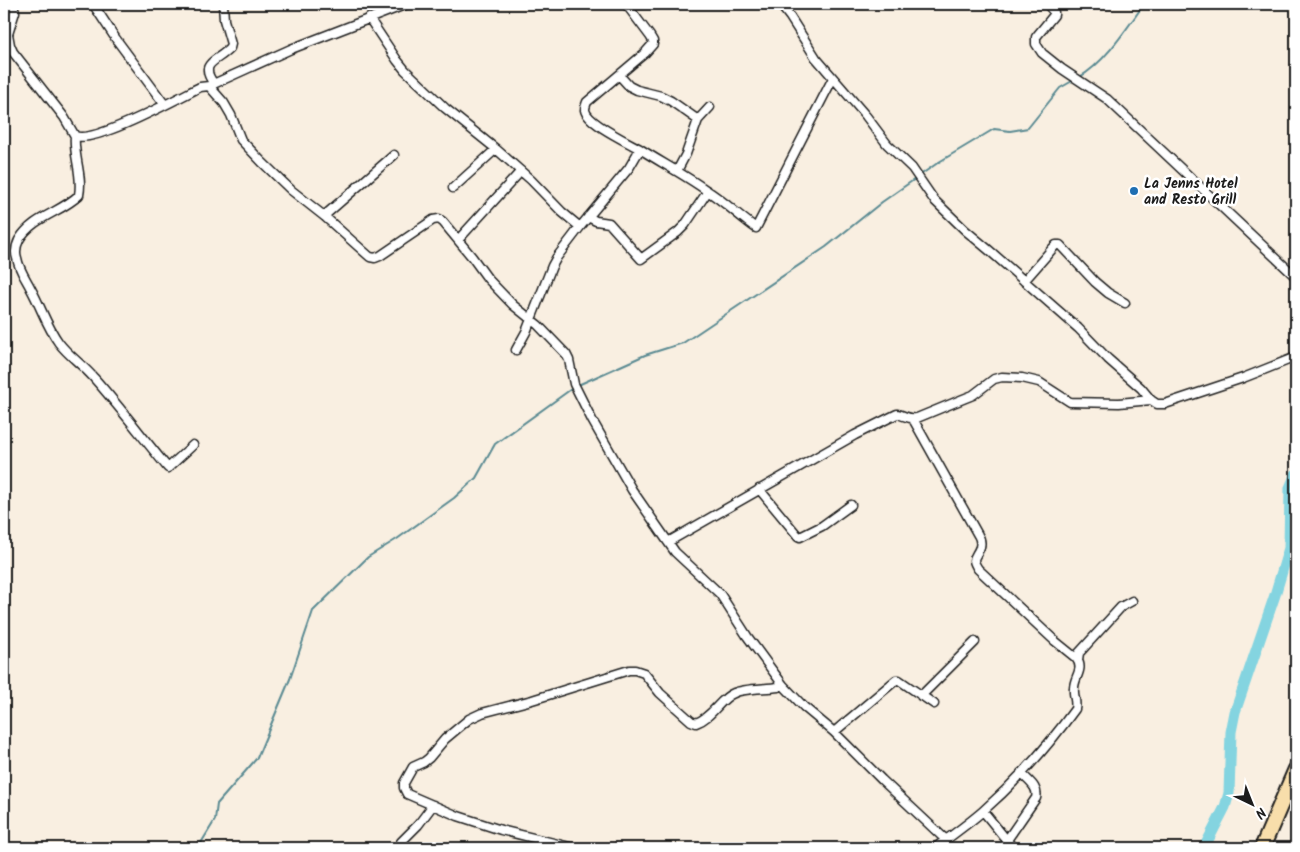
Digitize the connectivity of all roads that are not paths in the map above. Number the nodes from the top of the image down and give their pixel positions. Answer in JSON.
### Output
{"nodes":[{"id":1,"x":13,"y":4,"type":"edge"},
{"id":2,"x":93,"y":4,"type":"edge"},
{"id":3,"x":223,"y":4,"type":"edge"},
{"id":4,"x":407,"y":4,"type":"edge"},
{"id":5,"x":626,"y":4,"type":"edge"},
{"id":6,"x":778,"y":4,"type":"edge"},
{"id":7,"x":1047,"y":4,"type":"edge"},
{"id":8,"x":369,"y":18,"type":"junction"},
{"id":9,"x":619,"y":74,"type":"junction"},
{"id":10,"x":833,"y":78,"type":"junction"},
{"id":11,"x":212,"y":85,"type":"junction"},
{"id":12,"x":165,"y":105,"type":"junction"},
{"id":13,"x":710,"y":107,"type":"dead end"},
{"id":14,"x":698,"y":120,"type":"junction"},
{"id":15,"x":75,"y":136,"type":"junction"},
{"id":16,"x":496,"y":149,"type":"junction"},
{"id":17,"x":640,"y":149,"type":"junction"},
{"id":18,"x":394,"y":155,"type":"dead end"},
{"id":19,"x":521,"y":171,"type":"junction"},
{"id":20,"x":677,"y":171,"type":"junction"},
{"id":21,"x":453,"y":188,"type":"dead end"},
{"id":22,"x":708,"y":191,"type":"junction"},
{"id":23,"x":324,"y":216,"type":"junction"},
{"id":24,"x":588,"y":217,"type":"junction"},
{"id":25,"x":580,"y":227,"type":"junction"},
{"id":26,"x":458,"y":240,"type":"junction"},
{"id":27,"x":1296,"y":278,"type":"edge"},
{"id":28,"x":1024,"y":281,"type":"junction"},
{"id":29,"x":1125,"y":303,"type":"dead end"},
{"id":30,"x":530,"y":320,"type":"junction"},
{"id":31,"x":516,"y":350,"type":"dead end"},
{"id":32,"x":1296,"y":358,"type":"edge"},
{"id":33,"x":1151,"y":400,"type":"junction"},
{"id":34,"x":912,"y":419,"type":"junction"},
{"id":35,"x":193,"y":445,"type":"dead end"},
{"id":36,"x":759,"y":489,"type":"junction"},
{"id":37,"x":851,"y":506,"type":"dead end"},
{"id":38,"x":668,"y":542,"type":"junction"},
{"id":39,"x":1132,"y":602,"type":"dead end"},
{"id":40,"x":975,"y":642,"type":"dead end"},
{"id":41,"x":1078,"y":660,"type":"junction"},
{"id":42,"x":783,"y":685,"type":"junction"},
{"id":43,"x":921,"y":696,"type":"junction"},
{"id":44,"x":934,"y":704,"type":"dead end"},
{"id":45,"x":834,"y":732,"type":"junction"},
{"id":46,"x":1296,"y":769,"type":"edge"},
{"id":47,"x":1021,"y":773,"type":"junction"},
{"id":48,"x":433,"y":806,"type":"junction"},
{"id":49,"x":983,"y":811,"type":"junction"},
{"id":50,"x":946,"y":840,"type":"junction"},
{"id":51,"x":1007,"y":840,"type":"junction"},
{"id":52,"x":401,"y":848,"type":"edge"},
{"id":53,"x":574,"y":848,"type":"edge"},
{"id":54,"x":935,"y":848,"type":"edge"},
{"id":55,"x":1013,"y":848,"type":"edge"},
{"id":56,"x":1262,"y":848,"type":"edge"}],
"edges":[{"from":1,"to":15,"type":"street"},
{"from":2,"to":12,"type":"street"},
{"from":3,"to":11,"type":"street"},
{"from":4,"to":8,"type":"street"},
{"from":5,"to":9,"type":"street"},
{"from":6,"to":10,"type":"street"},
{"from":7,"to":27,"type":"street"},
{"from":8,"to":11,"type":"street"},
{"from":8,"to":16,"type":"street"},
{"from":9,"to":14,"type":"street"},
{"from":9,"to":17,"type":"street"},
{"from":10,"to":22,"type":"street"},
{"from":10,"to":28,"type":"street"},
{"from":11,"to":12,"type":"street"},
{"from":11,"to":23,"type":"street"},
{"from":12,"to":15,"type":"street"},
{"from":13,"to":14,"type":"street"},
{"from":14,"to":20,"type":"street"},
{"from":15,"to":35,"type":"street"},
{"from":16,"to":19,"type":"street"},
{"from":16,"to":21,"type":"street"},
{"from":17,"to":20,"type":"street"},
{"from":17,"to":24,"type":"street"},
{"from":18,"to":23,"type":"street"},
{"from":19,"to":25,"type":"street"},
{"from":19,"to":26,"type":"street"},
{"from":20,"to":22,"type":"street"},
{"from":22,"to":24,"type":"street"},
{"from":23,"to":26,"type":"street"},
{"from":24,"to":25,"type":"street"},
{"from":25,"to":30,"type":"street"},
{"from":26,"to":30,"type":"street"},
{"from":28,"to":29,"type":"street"},
{"from":28,"to":33,"type":"street"},
{"from":30,"to":31,"type":"street"},
{"from":30,"to":38,"type":"street"},
{"from":32,"to":33,"type":"street"},
{"from":33,"to":34,"type":"street"},
{"from":34,"to":36,"type":"street"},
{"from":34,"to":41,"type":"street"},
{"from":36,"to":37,"type":"street"},
{"from":36,"to":38,"type":"street"},
{"from":38,"to":42,"type":"street"},
{"from":39,"to":41,"type":"street"},
{"from":40,"to":43,"type":"street"},
{"from":41,"to":47,"type":"street"},
{"from":42,"to":45,"type":"street"},
{"from":42,"to":48,"type":"street"},
{"from":43,"to":44,"type":"street"},
{"from":43,"to":45,"type":"street"},
{"from":45,"to":50,"type":"street"},
{"from":46,"to":56,"type":"highway"},
{"from":47,"to":49,"type":"street"},
{"from":47,"to":51,"type":"street"},
{"from":48,"to":52,"type":"street"},
{"from":48,"to":53,"type":"street"},
{"from":49,"to":50,"type":"street"},
{"from":49,"to":51,"type":"street"},
{"from":50,"to":54,"type":"street"},
{"from":51,"to":55,"type":"street"}]}
